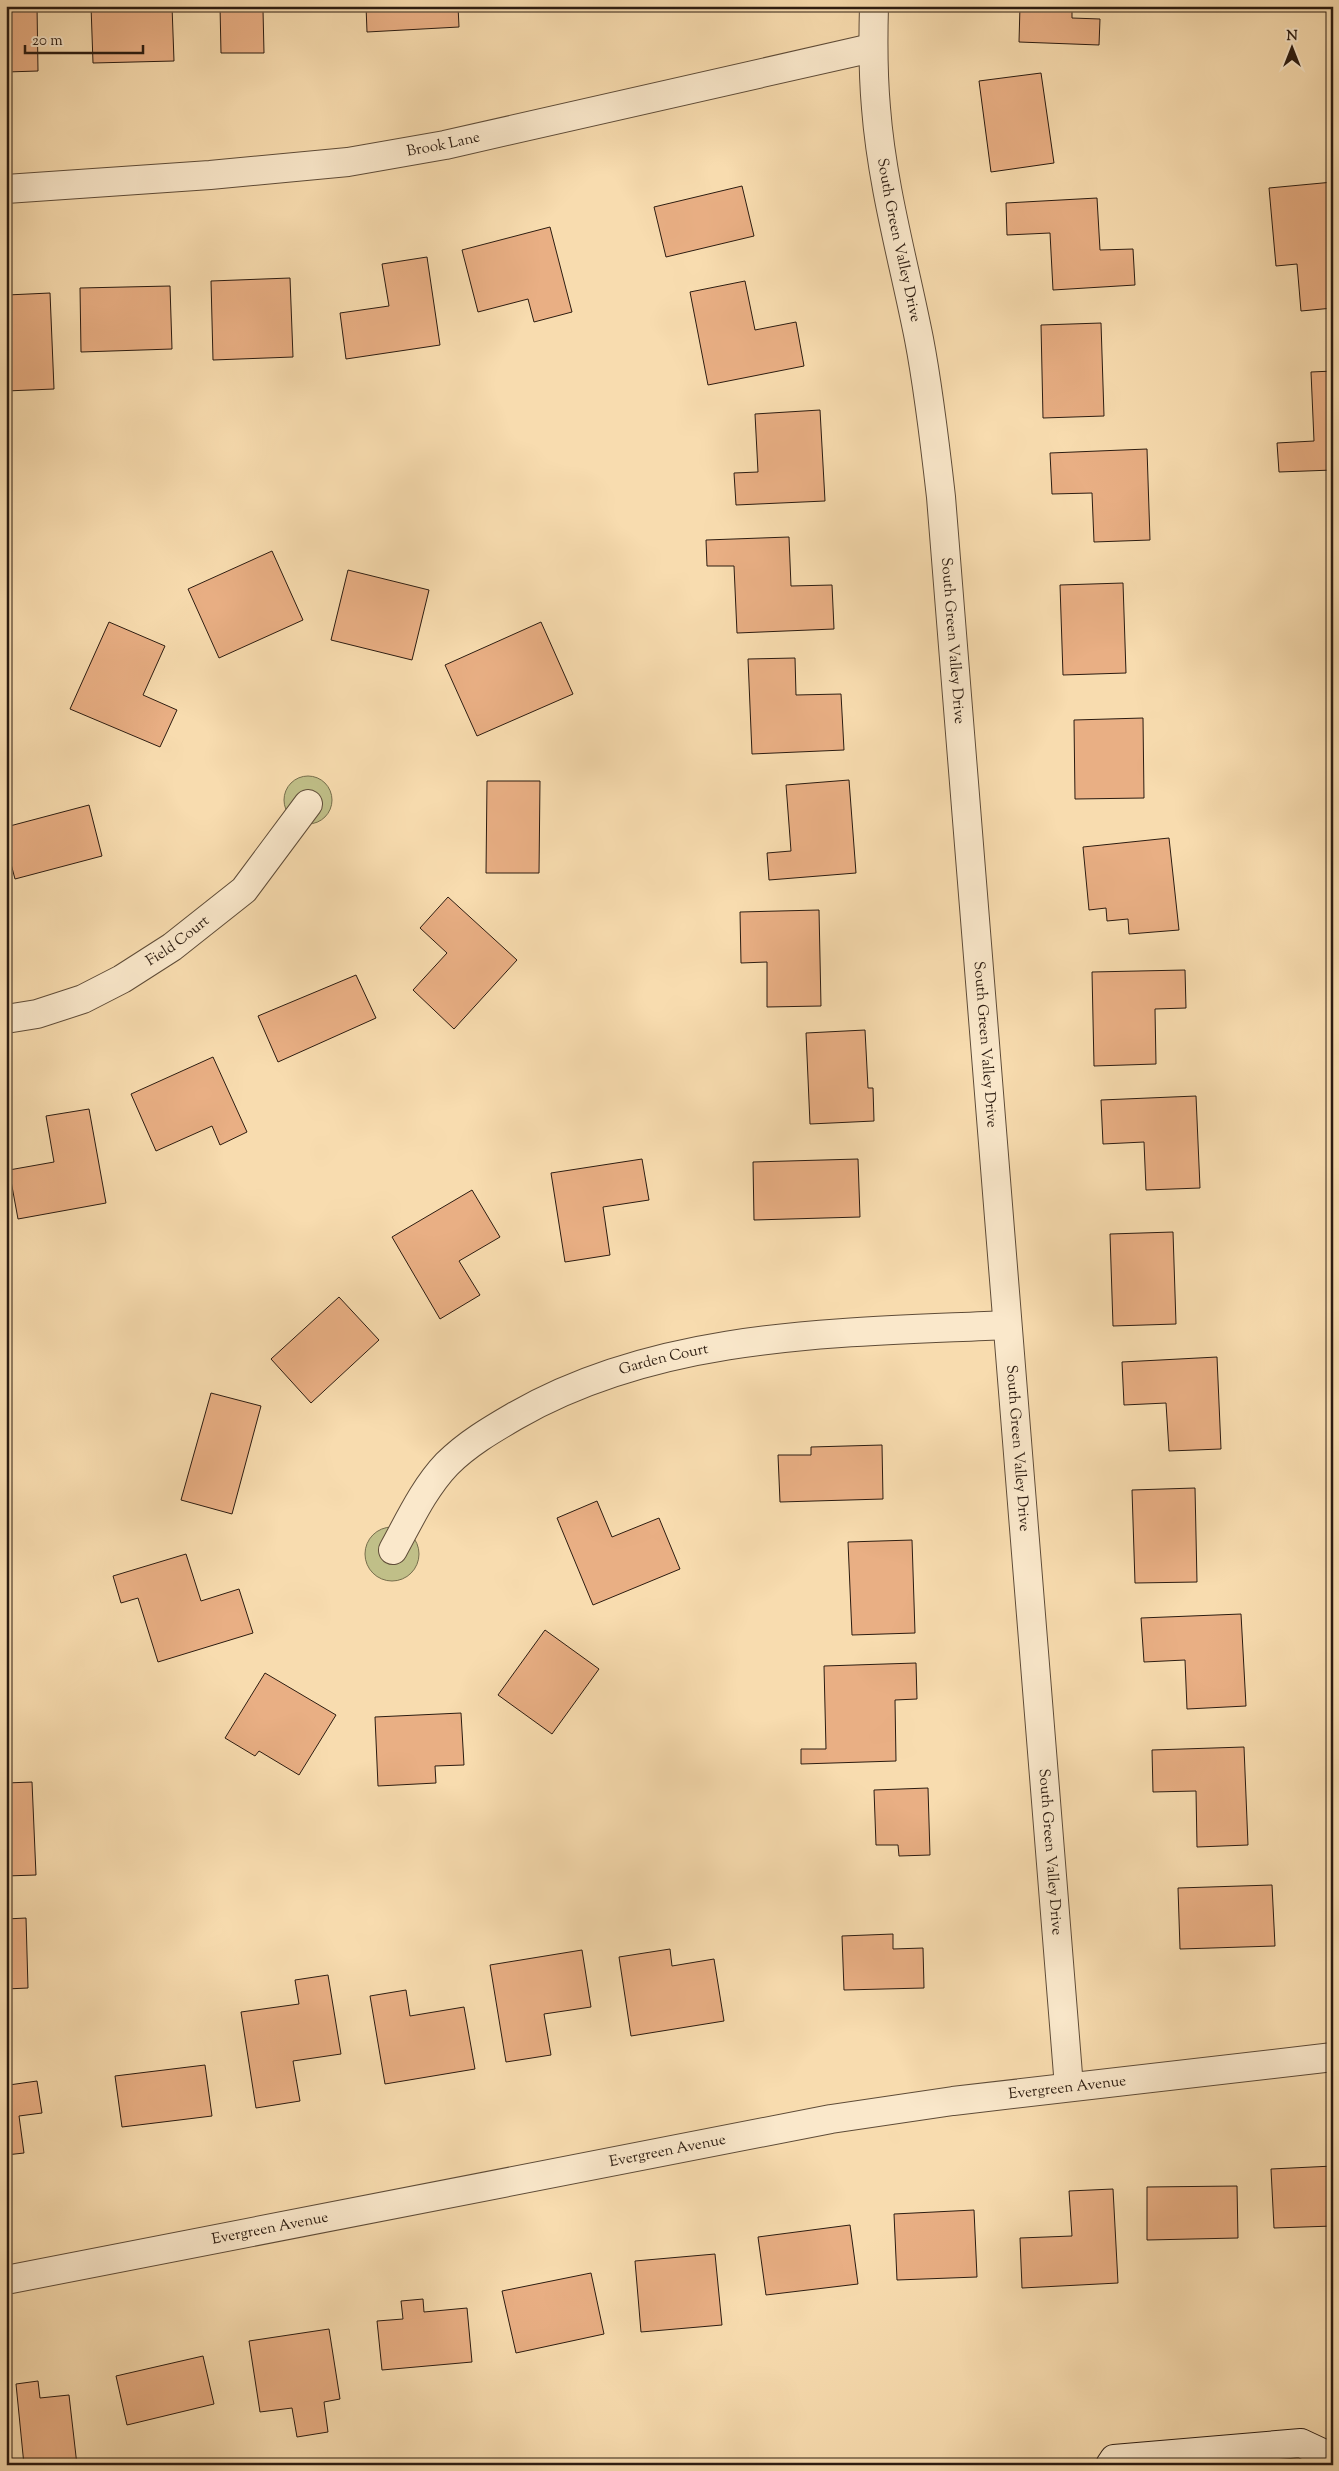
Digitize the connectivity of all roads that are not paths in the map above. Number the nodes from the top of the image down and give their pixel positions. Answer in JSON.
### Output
{"nodes":[{"id":1,"x":874,"y":6,"type":"edge"},
{"id":2,"x":872,"y":48,"type":"junction"},
{"id":3,"x":6,"y":189,"type":"edge"},
{"id":4,"x":308,"y":804,"type":"dead end"},
{"id":5,"x":6,"y":1019,"type":"edge"},
{"id":6,"x":1007,"y":1325,"type":"junction"},
{"id":7,"x":392,"y":1550,"type":"dead end"},
{"id":8,"x":1333,"y":2056,"type":"edge"},
{"id":9,"x":1069,"y":2087,"type":"junction"},
{"id":10,"x":6,"y":2280,"type":"edge"},
{"id":11,"x":1333,"y":2458,"type":"edge"},
{"id":12,"x":1110,"y":2465,"type":"edge"}],
"edges":[{"from":1,"to":2,"type":"street","name":"South Green Valley Drive"},
{"from":2,"to":3,"type":"street","name":"Brook Lane"},
{"from":2,"to":6,"type":"street","name":"South Green Valley Drive"},
{"from":4,"to":5,"type":"street","name":"Field Court"},
{"from":6,"to":7,"type":"street","name":"Garden Court"},
{"from":6,"to":9,"type":"street","name":"South Green Valley Drive"},
{"from":8,"to":9,"type":"street","name":"Evergreen Avenue"},
{"from":9,"to":10,"type":"street","name":"Evergreen Avenue"},
{"from":11,"to":12,"type":"street"}]}
